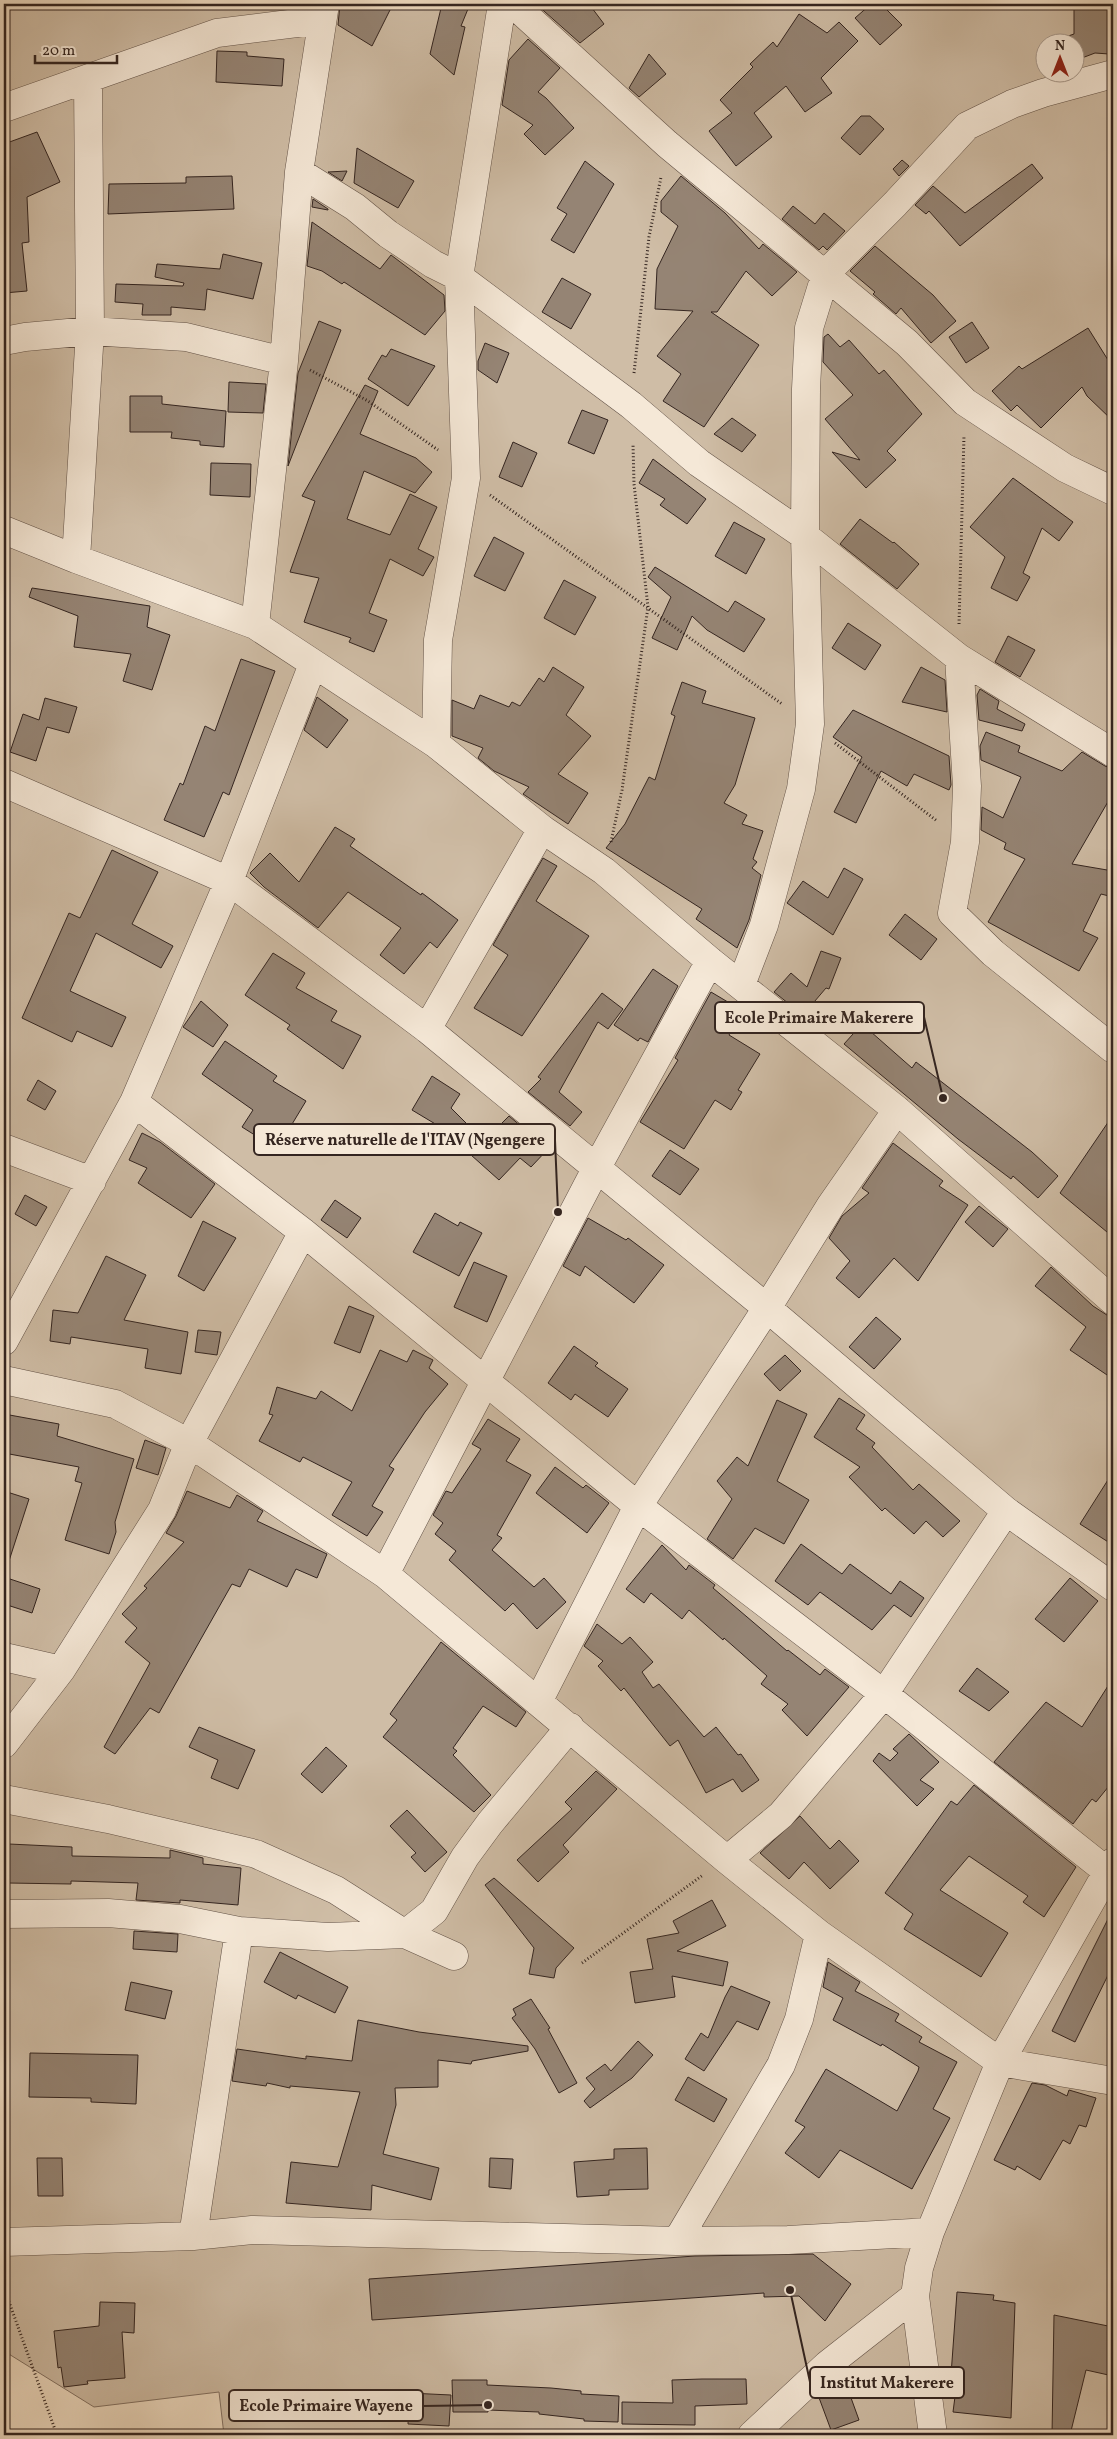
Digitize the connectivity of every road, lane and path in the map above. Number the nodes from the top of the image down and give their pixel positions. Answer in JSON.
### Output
{"nodes":[{"id":1,"x":502,"y":4,"type":"edge"},
{"id":2,"x":513,"y":4,"type":"edge"},
{"id":3,"x":323,"y":12,"type":"edge"},
{"id":4,"x":1113,"y":74,"type":"edge"},
{"id":5,"x":88,"y":79,"type":"junction"},
{"id":6,"x":4,"y":108,"type":"edge"},
{"id":7,"x":667,"y":144,"type":"junction"},
{"id":8,"x":299,"y":172,"type":"junction"},
{"id":9,"x":826,"y":273,"type":"junction"},
{"id":10,"x":460,"y":277,"type":"junction"},
{"id":11,"x":90,"y":331,"type":"junction"},
{"id":12,"x":4,"y":341,"type":"edge"},
{"id":13,"x":284,"y":361,"type":"junction"},
{"id":14,"x":965,"y":402,"type":"junction"},
{"id":15,"x":631,"y":405,"type":"junction"},
{"id":16,"x":1113,"y":491,"type":"edge"},
{"id":17,"x":4,"y":530,"type":"edge"},
{"id":18,"x":805,"y":536,"type":"junction"},
{"id":19,"x":76,"y":559,"type":"junction"},
{"id":20,"x":648,"y":607,"type":"junction"},
{"id":21,"x":255,"y":625,"type":"junction"},
{"id":22,"x":959,"y":658,"type":"junction"},
{"id":23,"x":313,"y":664,"type":"junction"},
{"id":24,"x":810,"y":724,"type":"junction"},
{"id":25,"x":436,"y":744,"type":"junction"},
{"id":26,"x":1113,"y":753,"type":"edge"},
{"id":27,"x":4,"y":783,"type":"edge"},
{"id":28,"x":542,"y":829,"type":"junction"},
{"id":29,"x":965,"y":842,"type":"junction"},
{"id":30,"x":604,"y":871,"type":"junction"},
{"id":31,"x":229,"y":881,"type":"junction"},
{"id":32,"x":710,"y":961,"type":"junction"},
{"id":33,"x":740,"y":985,"type":"junction"},
{"id":34,"x":427,"y":1029,"type":"junction"},
{"id":35,"x":1113,"y":1049,"type":"edge"},
{"id":36,"x":134,"y":1102,"type":"junction"},
{"id":37,"x":897,"y":1110,"type":"junction"},
{"id":38,"x":4,"y":1148,"type":"edge"},
{"id":39,"x":596,"y":1169,"type":"junction"},
{"id":40,"x":92,"y":1181,"type":"junction"},
{"id":41,"x":303,"y":1232,"type":"junction"},
{"id":42,"x":1113,"y":1301,"type":"edge"},
{"id":43,"x":767,"y":1308,"type":"junction"},
{"id":44,"x":4,"y":1341,"type":"edge"},
{"id":45,"x":4,"y":1380,"type":"edge"},
{"id":46,"x":484,"y":1382,"type":"junction"},
{"id":47,"x":189,"y":1443,"type":"junction"},
{"id":48,"x":638,"y":1506,"type":"junction"},
{"id":49,"x":1006,"y":1511,"type":"junction"},
{"id":50,"x":385,"y":1574,"type":"junction"},
{"id":51,"x":1113,"y":1587,"type":"edge"},
{"id":52,"x":4,"y":1657,"type":"edge"},
{"id":53,"x":61,"y":1670,"type":"junction"},
{"id":54,"x":884,"y":1694,"type":"junction"},
{"id":55,"x":538,"y":1702,"type":"junction"},
{"id":56,"x":570,"y":1727,"type":"junction"},
{"id":57,"x":4,"y":1744,"type":"edge"},
{"id":58,"x":4,"y":1799,"type":"edge"},
{"id":59,"x":727,"y":1860,"type":"junction"},
{"id":60,"x":1110,"y":1867,"type":"edge"},
{"id":61,"x":4,"y":1914,"type":"edge"},
{"id":62,"x":239,"y":1931,"type":"junction"},
{"id":63,"x":405,"y":1934,"type":"junction"},
{"id":64,"x":819,"y":1934,"type":"junction"},
{"id":65,"x":454,"y":1956,"type":"dead end"},
{"id":66,"x":582,"y":1963,"type":"dead end"},
{"id":67,"x":1000,"y":2062,"type":"junction"},
{"id":68,"x":1113,"y":2081,"type":"edge"},
{"id":69,"x":930,"y":2232,"type":"junction"},
{"id":70,"x":193,"y":2236,"type":"junction"},
{"id":71,"x":677,"y":2241,"type":"junction"},
{"id":72,"x":4,"y":2242,"type":"edge"},
{"id":73,"x":4,"y":2288,"type":"edge"},
{"id":74,"x":915,"y":2296,"type":"junction"},
{"id":75,"x":57,"y":2435,"type":"edge"},
{"id":76,"x":752,"y":2435,"type":"edge"},
{"id":77,"x":933,"y":2435,"type":"edge"}],
"edges":[{"from":1,"to":10,"type":"street"},
{"from":2,"to":7,"type":"street"},
{"from":3,"to":5,"type":"street"},
{"from":3,"to":8,"type":"street"},
{"from":4,"to":9,"type":"street"},
{"from":5,"to":6,"type":"street"},
{"from":5,"to":11,"type":"street"},
{"from":7,"to":9,"type":"street"},
{"from":7,"to":15,"type":"path"},
{"from":8,"to":10,"type":"street"},
{"from":8,"to":13,"type":"street"},
{"from":9,"to":14,"type":"street"},
{"from":9,"to":18,"type":"street"},
{"from":10,"to":15,"type":"street"},
{"from":10,"to":25,"type":"street"},
{"from":11,"to":12,"type":"street"},
{"from":11,"to":13,"type":"street"},
{"from":11,"to":19,"type":"street"},
{"from":13,"to":21,"type":"street"},
{"from":14,"to":16,"type":"street"},
{"from":14,"to":22,"type":"path"},
{"from":15,"to":18,"type":"street"},
{"from":15,"to":20,"type":"path"},
{"from":17,"to":19,"type":"street"},
{"from":18,"to":22,"type":"street"},
{"from":18,"to":24,"type":"street"},
{"from":19,"to":21,"type":"street"},
{"from":20,"to":24,"type":"path"},
{"from":20,"to":30,"type":"path"},
{"from":21,"to":23,"type":"street"},
{"from":22,"to":26,"type":"street"},
{"from":22,"to":29,"type":"street"},
{"from":23,"to":25,"type":"street"},
{"from":23,"to":31,"type":"street"},
{"from":24,"to":29,"type":"path"},
{"from":24,"to":33,"type":"street"},
{"from":25,"to":28,"type":"street"},
{"from":27,"to":31,"type":"street"},
{"from":28,"to":30,"type":"street"},
{"from":28,"to":34,"type":"street"},
{"from":29,"to":35,"type":"street"},
{"from":30,"to":32,"type":"street"},
{"from":31,"to":34,"type":"street"},
{"from":31,"to":36,"type":"street"},
{"from":32,"to":33,"type":"street"},
{"from":32,"to":39,"type":"street"},
{"from":33,"to":37,"type":"street"},
{"from":34,"to":39,"type":"street"},
{"from":36,"to":40,"type":"street"},
{"from":36,"to":41,"type":"street"},
{"from":37,"to":42,"type":"street"},
{"from":37,"to":43,"type":"street"},
{"from":38,"to":40,"type":"street"},
{"from":39,"to":43,"type":"street"},
{"from":39,"to":46,"type":"street"},
{"from":40,"to":44,"type":"street"},
{"from":41,"to":46,"type":"street"},
{"from":41,"to":47,"type":"street"},
{"from":43,"to":48,"type":"street"},
{"from":43,"to":49,"type":"street"},
{"from":45,"to":47,"type":"street"},
{"from":46,"to":48,"type":"street"},
{"from":46,"to":50,"type":"street"},
{"from":47,"to":50,"type":"street"},
{"from":47,"to":53,"type":"street"},
{"from":48,"to":54,"type":"street"},
{"from":48,"to":55,"type":"street"},
{"from":49,"to":51,"type":"street"},
{"from":49,"to":54,"type":"street"},
{"from":50,"to":55,"type":"street"},
{"from":52,"to":53,"type":"street"},
{"from":53,"to":57,"type":"street"},
{"from":54,"to":59,"type":"street"},
{"from":54,"to":60,"type":"street"},
{"from":55,"to":56,"type":"street"},
{"from":56,"to":59,"type":"street"},
{"from":56,"to":63,"type":"street"},
{"from":58,"to":63,"type":"street"},
{"from":59,"to":64,"type":"street"},
{"from":59,"to":66,"type":"path"},
{"from":60,"to":67,"type":"street"},
{"from":61,"to":62,"type":"street"},
{"from":62,"to":63,"type":"street"},
{"from":62,"to":70,"type":"street"},
{"from":63,"to":65,"type":"street"},
{"from":64,"to":67,"type":"street"},
{"from":64,"to":71,"type":"street"},
{"from":67,"to":68,"type":"street"},
{"from":67,"to":69,"type":"street"},
{"from":69,"to":71,"type":"street"},
{"from":69,"to":74,"type":"street"},
{"from":70,"to":71,"type":"street"},
{"from":70,"to":72,"type":"street"},
{"from":73,"to":75,"type":"path"},
{"from":74,"to":76,"type":"street"},
{"from":74,"to":77,"type":"street"}]}
